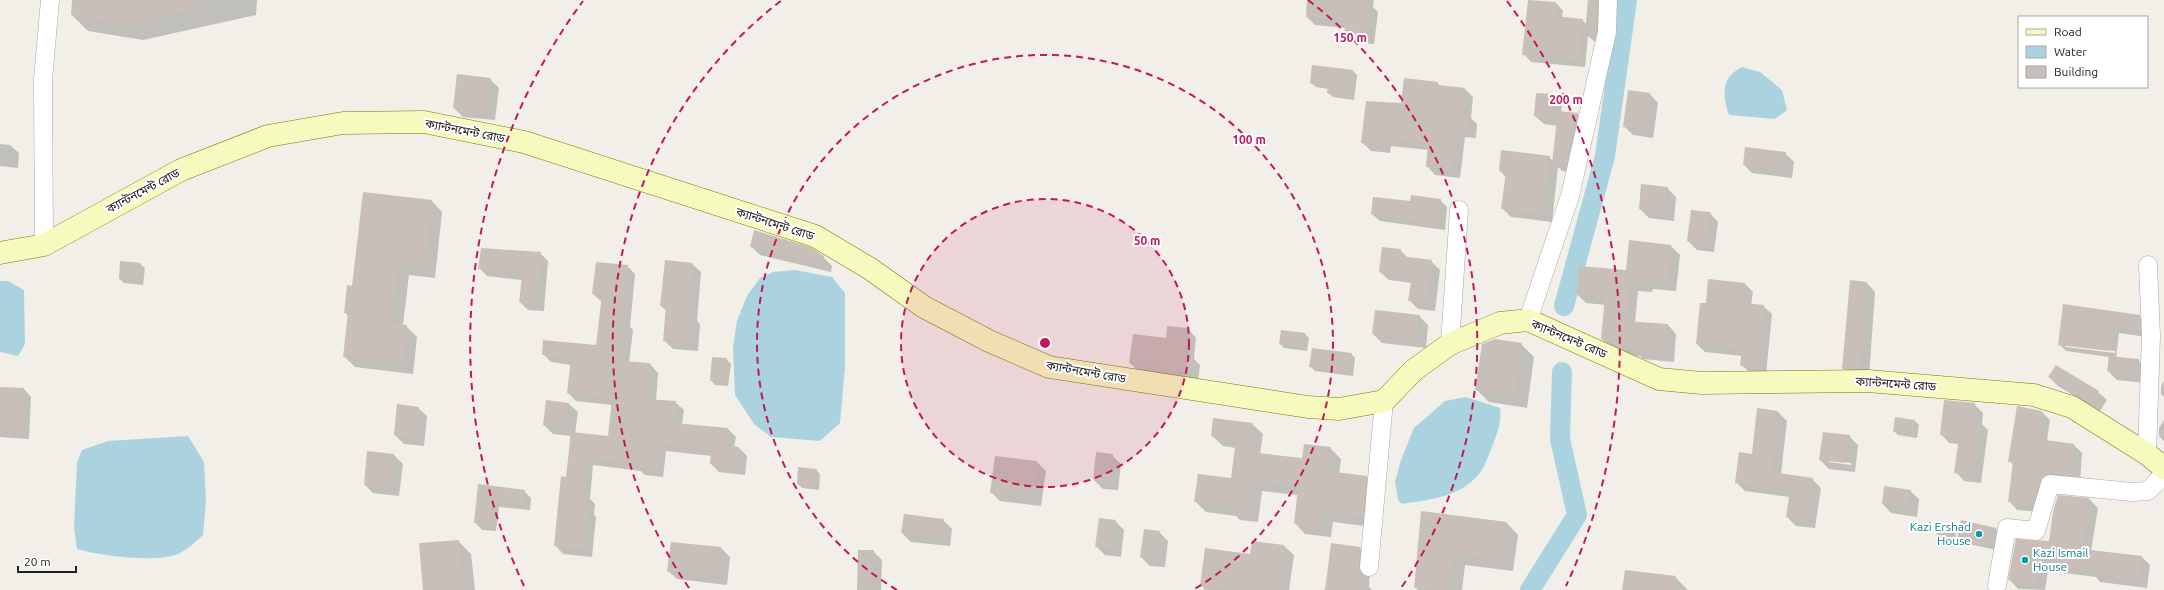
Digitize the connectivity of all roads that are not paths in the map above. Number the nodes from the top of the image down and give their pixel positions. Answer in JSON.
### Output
{"nodes":[{"id":1,"x":50,"y":0,"type":"edge"},
{"id":2,"x":1608,"y":0,"type":"edge"},
{"id":3,"x":1459,"y":210,"type":"dead end"},
{"id":4,"x":44,"y":245,"type":"junction"},
{"id":5,"x":0,"y":253,"type":"edge"},
{"id":6,"x":2148,"y":265,"type":"dead end"},
{"id":7,"x":1528,"y":320,"type":"junction"},
{"id":8,"x":1450,"y":344,"type":"junction"},
{"id":9,"x":1384,"y":401,"type":"junction"},
{"id":10,"x":2147,"y":454,"type":"junction"},
{"id":11,"x":2164,"y":468,"type":"edge"},
{"id":12,"x":2164,"y":474,"type":"edge"},
{"id":13,"x":1369,"y":567,"type":"dead end"},
{"id":14,"x":1997,"y":585,"type":"dead end"}],
"edges":[{"from":1,"to":4,"type":"street"},
{"from":2,"to":7,"type":"street"},
{"from":3,"to":8,"type":"street"},
{"from":4,"to":5,"type":"main road","name":"ক্যান্টনমেন্ট রোড"},
{"from":4,"to":9,"type":"main road","name":"ক্যান্টনমেন্ট রোড"},
{"from":6,"to":10,"type":"street"},
{"from":7,"to":8,"type":"main road","name":"ক্যান্টনমেন্ট রোড"},
{"from":7,"to":10,"type":"main road","name":"ক্যান্টনমেন্ট রোড"},
{"from":8,"to":9,"type":"main road","name":"ক্যান্টনমেন্ট রোড"},
{"from":9,"to":13,"type":"street"},
{"from":10,"to":11,"type":"main road","name":"ক্যান্টনমেন্ট রোড"},
{"from":12,"to":14,"type":"street"}]}
